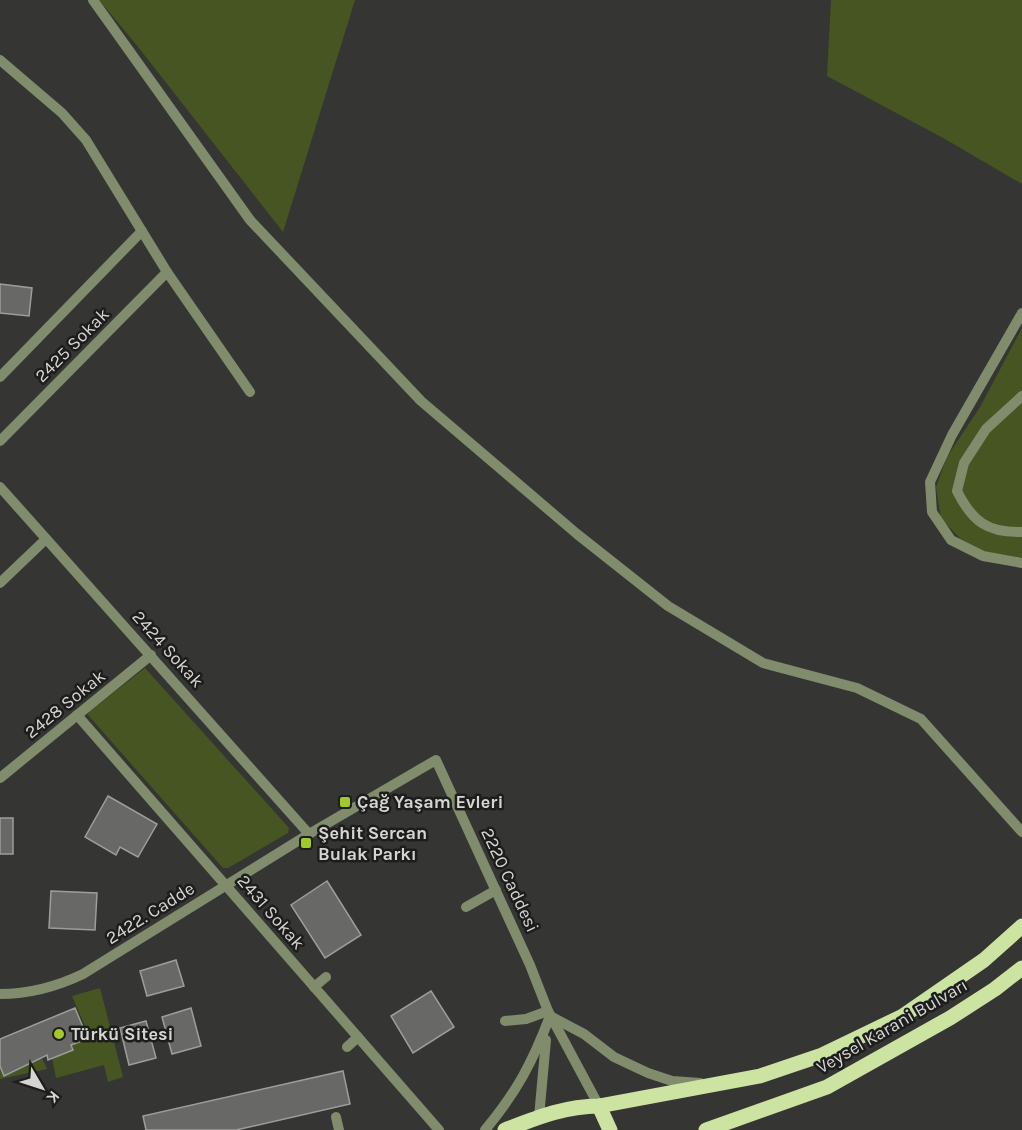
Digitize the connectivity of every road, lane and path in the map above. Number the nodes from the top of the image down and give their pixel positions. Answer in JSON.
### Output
{"nodes":[{"id":1,"x":93,"y":0,"type":"edge"},
{"id":2,"x":0,"y":60,"type":"edge"},
{"id":3,"x":142,"y":231,"type":"junction"},
{"id":4,"x":167,"y":272,"type":"junction"},
{"id":5,"x":1022,"y":313,"type":"edge"},
{"id":6,"x":0,"y":377,"type":"edge"},
{"id":7,"x":250,"y":392,"type":"dead end"},
{"id":8,"x":1022,"y":396,"type":"edge"},
{"id":9,"x":0,"y":441,"type":"edge"},
{"id":10,"x":0,"y":488,"type":"edge"},
{"id":11,"x":1022,"y":532,"type":"edge"},
{"id":12,"x":46,"y":539,"type":"junction"},
{"id":13,"x":1022,"y":563,"type":"edge"},
{"id":14,"x":0,"y":583,"type":"edge"},
{"id":15,"x":151,"y":655,"type":"junction"},
{"id":16,"x":77,"y":715,"type":"junction"},
{"id":17,"x":436,"y":760,"type":"joint"},
{"id":18,"x":0,"y":778,"type":"edge"},
{"id":19,"x":1022,"y":832,"type":"edge"},
{"id":20,"x":309,"y":834,"type":"junction"},
{"id":21,"x":226,"y":886,"type":"junction"},
{"id":22,"x":496,"y":890,"type":"junction"},
{"id":23,"x":466,"y":907,"type":"dead end"},
{"id":24,"x":1022,"y":926,"type":"edge"},
{"id":25,"x":1022,"y":968,"type":"edge"},
{"id":26,"x":326,"y":977,"type":"dead end"},
{"id":27,"x":314,"y":987,"type":"junction"},
{"id":28,"x":0,"y":994,"type":"edge"},
{"id":29,"x":549,"y":1013,"type":"junction"},
{"id":30,"x":505,"y":1021,"type":"dead end"},
{"id":31,"x":358,"y":1037,"type":"junction"},
{"id":32,"x":347,"y":1047,"type":"dead end"},
{"id":33,"x":715,"y":1084,"type":"junction"},
{"id":34,"x":599,"y":1106,"type":"junction"},
{"id":35,"x":336,"y":1117,"type":"dead end"},
{"id":36,"x":538,"y":1123,"type":"edge"},
{"id":37,"x":732,"y":1126,"type":"edge"},
{"id":38,"x":339,"y":1130,"type":"edge"},
{"id":39,"x":439,"y":1130,"type":"edge"},
{"id":40,"x":485,"y":1130,"type":"edge"},
{"id":41,"x":505,"y":1130,"type":"edge"},
{"id":42,"x":610,"y":1130,"type":"edge"},
{"id":43,"x":706,"y":1130,"type":"edge"}],
"edges":[{"from":1,"to":19,"type":"street"},
{"from":2,"to":3,"type":"street"},
{"from":3,"to":4,"type":"street"},
{"from":3,"to":6,"type":"street","name":"2425 Sokak"},
{"from":4,"to":7,"type":"street"},
{"from":4,"to":9,"type":"street","name":"2425 Sokak"},
{"from":5,"to":13,"type":"street"},
{"from":8,"to":11,"type":"street"},
{"from":10,"to":12,"type":"street","name":"2424 Sokak"},
{"from":12,"to":14,"type":"street"},
{"from":12,"to":15,"type":"street","name":"2424 Sokak"},
{"from":15,"to":16,"type":"street","name":"2428 Sokak"},
{"from":15,"to":20,"type":"street","name":"2424 Sokak"},
{"from":16,"to":18,"type":"street","name":"2428 Sokak"},
{"from":16,"to":21,"type":"street","name":"2431 Sokak"},
{"from":17,"to":20,"type":"street","name":"2422. Cadde"},
{"from":17,"to":22,"type":"street","name":"2220 Caddesi"},
{"from":20,"to":21,"type":"street","name":"2422. Cadde"},
{"from":21,"to":27,"type":"street","name":"2431 Sokak"},
{"from":21,"to":28,"type":"street","name":"2422. Cadde"},
{"from":22,"to":23,"type":"street"},
{"from":22,"to":29,"type":"street","name":"2220 Caddesi"},
{"from":24,"to":33,"type":"main road","name":"Veysel Karani Bulvarı"},
{"from":25,"to":37,"type":"main road","name":"Veysel Karani Bulvarı"},
{"from":26,"to":27,"type":"street"},
{"from":27,"to":31,"type":"street","name":"2431 Sokak"},
{"from":29,"to":30,"type":"street"},
{"from":29,"to":33,"type":"street"},
{"from":29,"to":34,"type":"street","name":"2220 Caddesi"},
{"from":29,"to":36,"type":"street"},
{"from":29,"to":40,"type":"street"},
{"from":31,"to":32,"type":"street"},
{"from":31,"to":39,"type":"street","name":"2431 Sokak"},
{"from":33,"to":34,"type":"main road","name":"Veysel Karani Bulvarı"},
{"from":34,"to":36,"type":"main road","name":"Veysel Karani Bulvarı"},
{"from":34,"to":42,"type":"main road"},
{"from":35,"to":38,"type":"street"},
{"from":36,"to":41,"type":"main road","name":"Veysel Karani Bulvarı"},
{"from":37,"to":43,"type":"main road","name":"Veysel Karani Bulvarı"}]}
